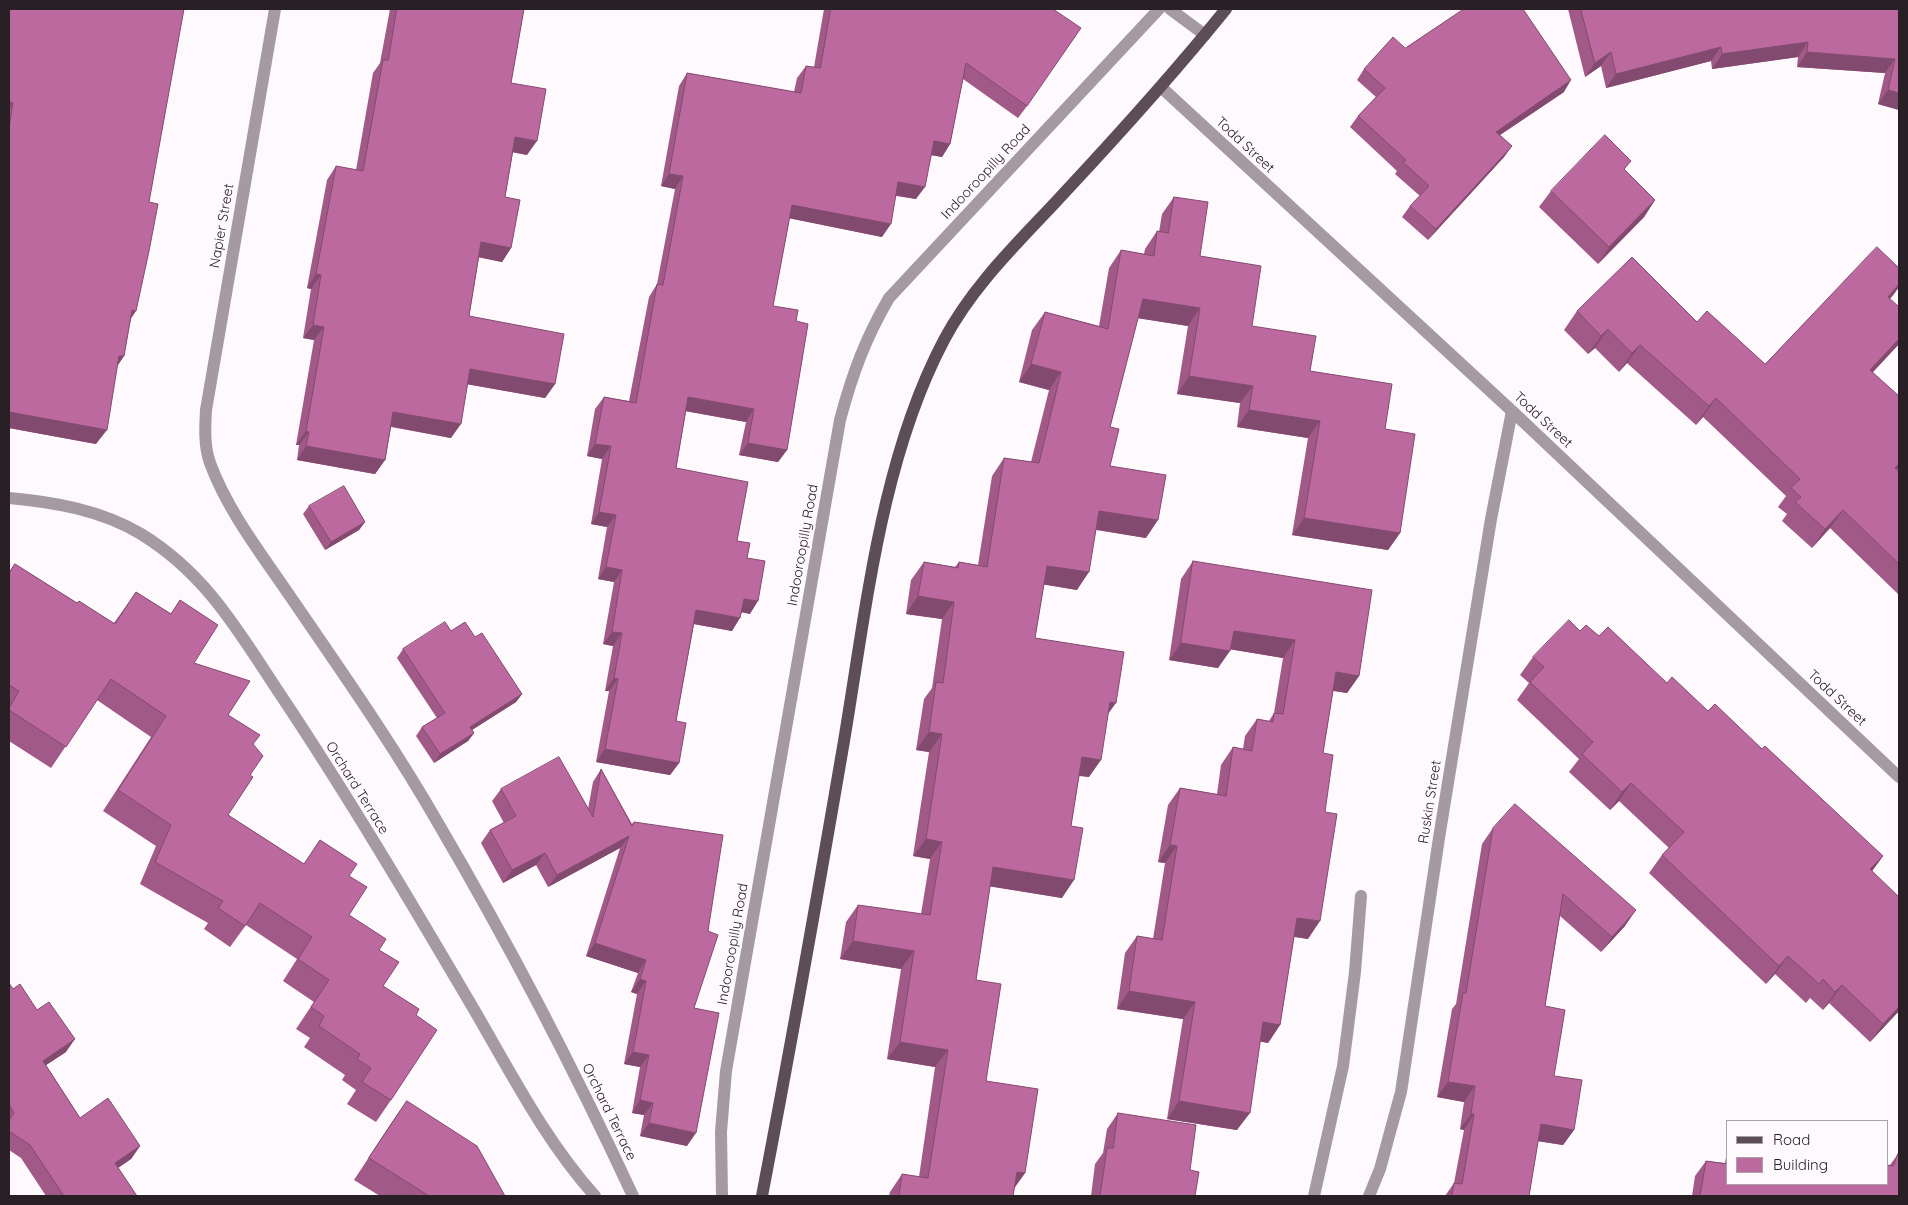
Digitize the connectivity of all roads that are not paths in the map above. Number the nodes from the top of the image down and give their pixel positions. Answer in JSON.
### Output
{"nodes":[{"id":1,"x":274,"y":9,"type":"edge"},
{"id":2,"x":1159,"y":9,"type":"edge"},
{"id":3,"x":1170,"y":9,"type":"edge"},
{"id":4,"x":1226,"y":9,"type":"edge"},
{"id":5,"x":1205,"y":34,"type":"junction"},
{"id":6,"x":1162,"y":88,"type":"junction"},
{"id":7,"x":1512,"y":411,"type":"junction"},
{"id":8,"x":206,"y":448,"type":"joint"},
{"id":9,"x":9,"y":498,"type":"edge"},
{"id":10,"x":1899,"y":777,"type":"edge"},
{"id":11,"x":1361,"y":896,"type":"dead end"},
{"id":12,"x":595,"y":1196,"type":"edge"},
{"id":13,"x":633,"y":1196,"type":"edge"},
{"id":14,"x":722,"y":1196,"type":"edge"},
{"id":15,"x":762,"y":1196,"type":"edge"},
{"id":16,"x":1314,"y":1196,"type":"edge"},
{"id":17,"x":1369,"y":1196,"type":"edge"}],
"edges":[{"from":1,"to":8,"type":"street","name":"Napier Street"},
{"from":2,"to":14,"type":"street","name":"Indooroopilly Road"},
{"from":3,"to":5,"type":"street"},
{"from":4,"to":5,"type":"main road"},
{"from":5,"to":6,"type":"main road"},
{"from":6,"to":7,"type":"street","name":"Todd Street"},
{"from":6,"to":15,"type":"main road"},
{"from":7,"to":10,"type":"street","name":"Todd Street"},
{"from":7,"to":17,"type":"street","name":"Ruskin Street"},
{"from":8,"to":13,"type":"street","name":"Orchard Terrace"},
{"from":9,"to":12,"type":"street","name":"Orchard Terrace"},
{"from":11,"to":16,"type":"street"}]}
